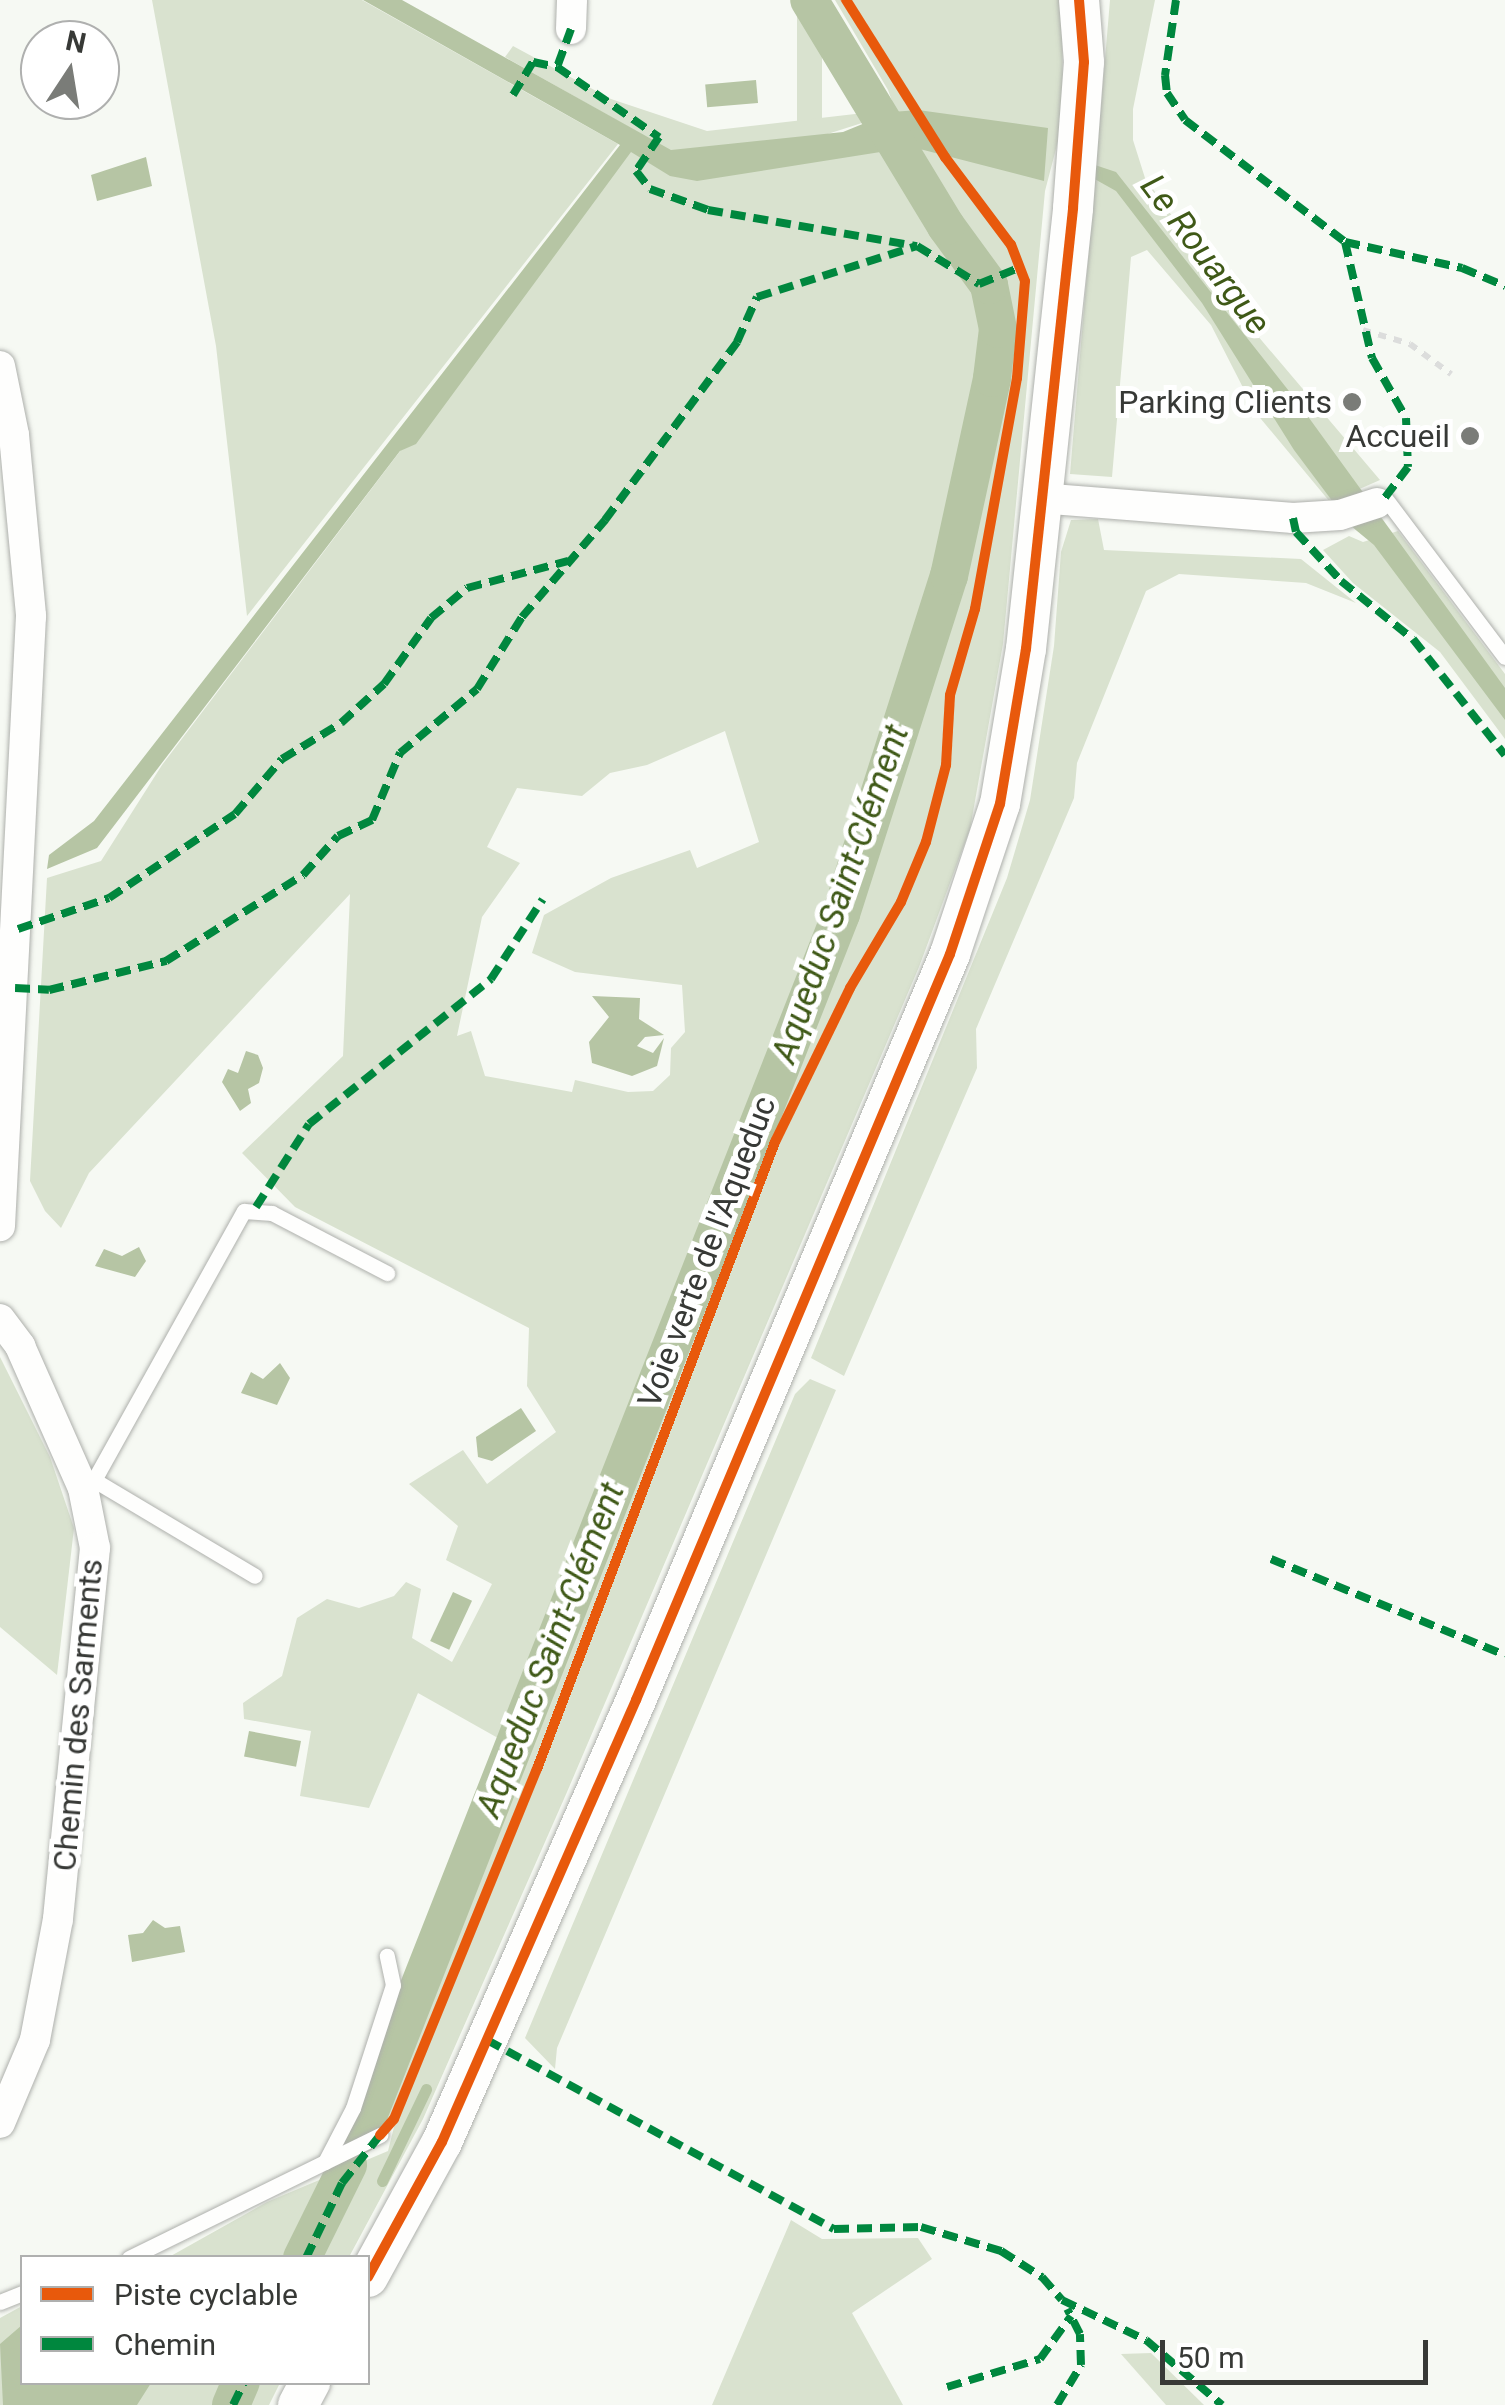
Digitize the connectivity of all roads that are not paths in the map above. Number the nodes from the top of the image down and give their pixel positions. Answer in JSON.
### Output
{"nodes":[{"id":1,"x":1079,"y":0,"type":"edge"},
{"id":2,"x":1096,"y":0,"type":"edge"},
{"id":3,"x":1084,"y":62,"type":"junction"},
{"id":4,"x":0,"y":366,"type":"edge"},
{"id":5,"x":1039,"y":498,"type":"junction"},
{"id":6,"x":1378,"y":503,"type":"joint"},
{"id":7,"x":1505,"y":657,"type":"edge"},
{"id":8,"x":4,"y":1070,"type":"edge"},
{"id":9,"x":0,"y":1226,"type":"edge"},
{"id":10,"x":387,"y":1272,"type":"dead end"},
{"id":11,"x":0,"y":1319,"type":"edge"},
{"id":12,"x":88,"y":1484,"type":"junction"},
{"id":13,"x":255,"y":1576,"type":"dead end"},
{"id":14,"x":386,"y":1956,"type":"dead end"},
{"id":15,"x":0,"y":2123,"type":"edge"},
{"id":16,"x":380,"y":2135,"type":"dead end"},
{"id":17,"x":325,"y":2162,"type":"junction"},
{"id":18,"x":136,"y":2255,"type":"edge"},
{"id":19,"x":370,"y":2272,"type":"edge"}],
"edges":[{"from":1,"to":3,"type":"street"},
{"from":2,"to":3,"type":"street"},
{"from":3,"to":5,"type":"street"},
{"from":4,"to":8,"type":"street"},
{"from":5,"to":6,"type":"street"},
{"from":5,"to":19,"type":"street"},
{"from":6,"to":7,"type":"lane"},
{"from":8,"to":9,"type":"street"},
{"from":10,"to":12,"type":"lane"},
{"from":11,"to":12,"type":"street","name":"Chemin des Sarments"},
{"from":12,"to":13,"type":"lane"},
{"from":12,"to":15,"type":"street","name":"Chemin des Sarments"},
{"from":14,"to":17,"type":"lane"},
{"from":16,"to":17,"type":"lane"},
{"from":17,"to":18,"type":"lane"}]}
